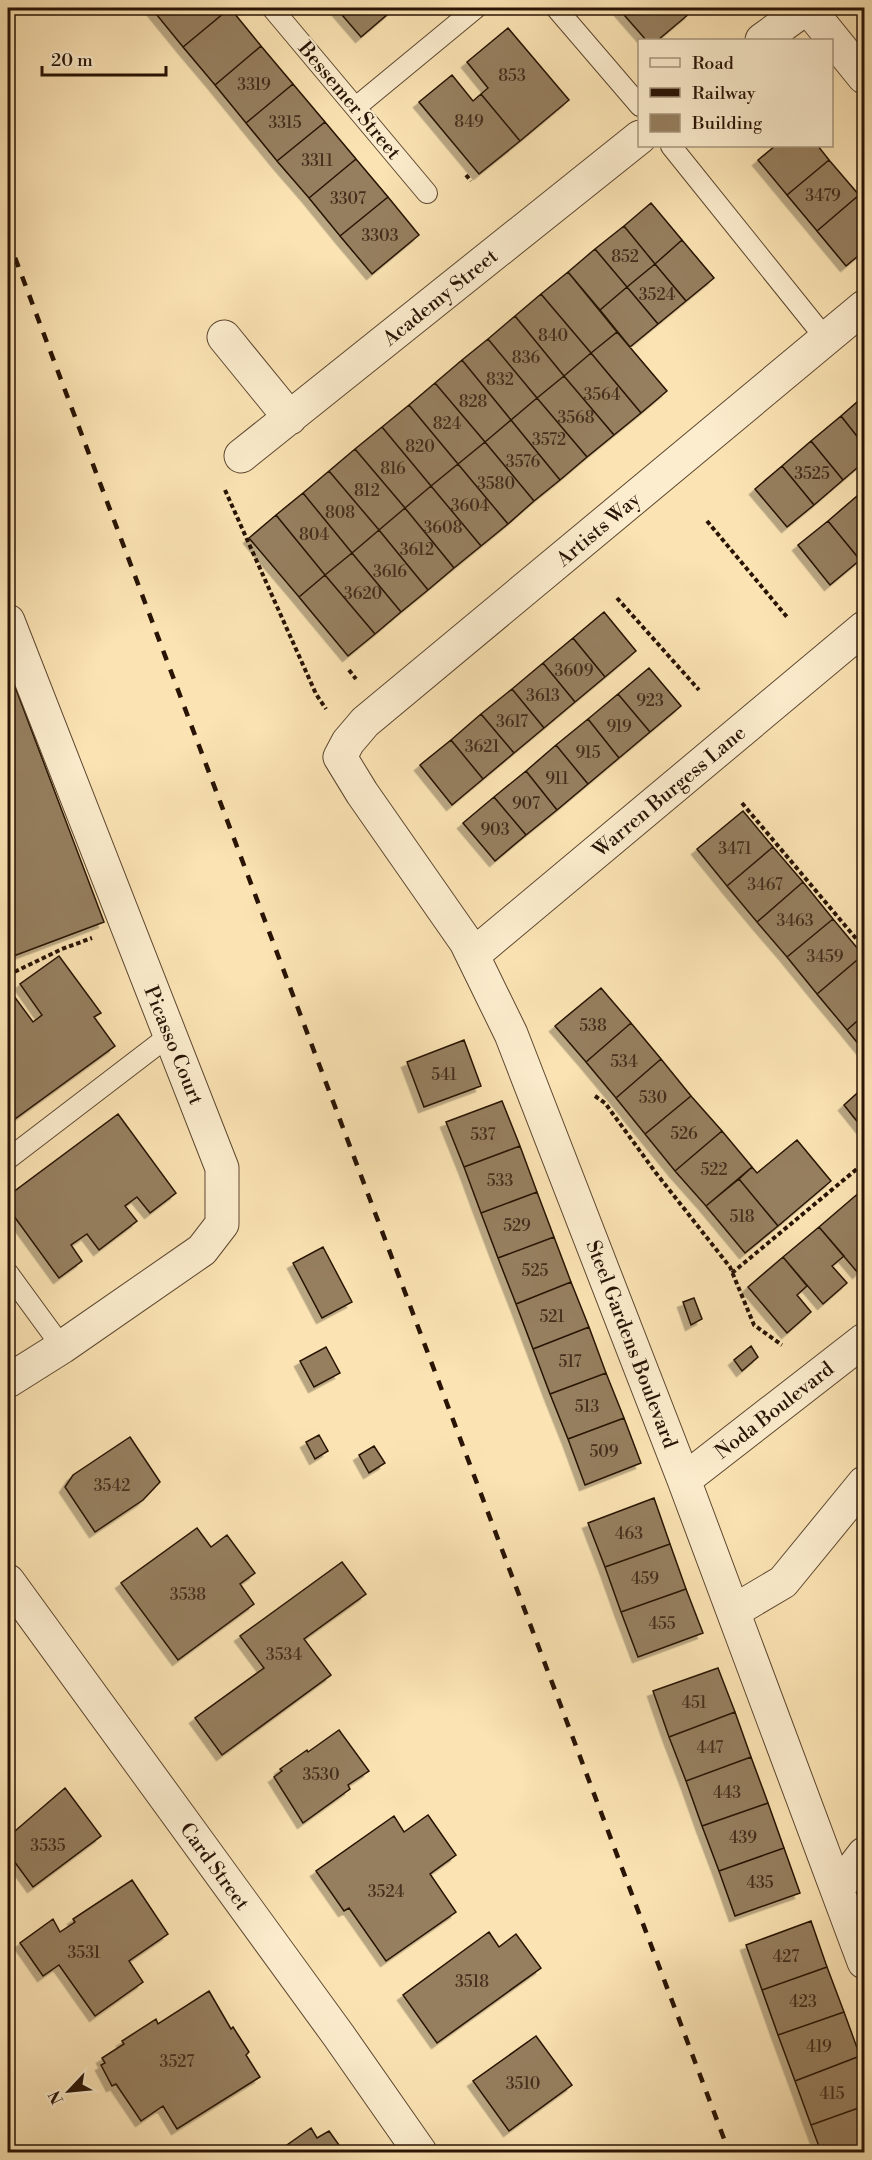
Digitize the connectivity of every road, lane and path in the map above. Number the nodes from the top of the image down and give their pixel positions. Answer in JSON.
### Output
{"nodes":[{"id":1,"x":272,"y":8,"type":"edge"},
{"id":2,"x":476,"y":8,"type":"edge"},
{"id":3,"x":556,"y":8,"type":"edge"},
{"id":4,"x":807,"y":8,"type":"edge"},
{"id":5,"x":763,"y":39,"type":"edge"},
{"id":6,"x":833,"y":39,"type":"edge"},
{"id":7,"x":833,"y":39,"type":"edge"},
{"id":8,"x":864,"y":77,"type":"edge"},
{"id":9,"x":638,"y":105,"type":"edge"},
{"id":10,"x":356,"y":107,"type":"junction"},
{"id":11,"x":638,"y":138,"type":"edge"},
{"id":12,"x":672,"y":147,"type":"edge"},
{"id":13,"x":466,"y":175,"type":"dead end"},
{"id":14,"x":471,"y":181,"type":"dead end"},
{"id":15,"x":427,"y":194,"type":"dead end"},
{"id":16,"x":864,"y":307,"type":"edge"},
{"id":17,"x":224,"y":337,"type":"dead end"},
{"id":18,"x":826,"y":339,"type":"junction"},
{"id":19,"x":290,"y":418,"type":"junction"},
{"id":20,"x":241,"y":456,"type":"joint"},
{"id":21,"x":707,"y":521,"type":"dead end"},
{"id":22,"x":617,"y":598,"type":"dead end"},
{"id":23,"x":787,"y":617,"type":"dead end"},
{"id":24,"x":8,"y":621,"type":"edge"},
{"id":25,"x":864,"y":628,"type":"edge"},
{"id":26,"x":699,"y":690,"type":"dead end"},
{"id":27,"x":344,"y":749,"type":"junction"},
{"id":28,"x":742,"y":803,"type":"dead end"},
{"id":29,"x":127,"y":925,"type":"junction"},
{"id":30,"x":864,"y":948,"type":"edge"},
{"id":31,"x":473,"y":955,"type":"junction"},
{"id":32,"x":8,"y":975,"type":"edge"},
{"id":33,"x":170,"y":1035,"type":"junction"},
{"id":34,"x":595,"y":1096,"type":"dead end"},
{"id":35,"x":8,"y":1159,"type":"edge"},
{"id":36,"x":864,"y":1163,"type":"edge"},
{"id":37,"x":8,"y":1273,"type":"edge"},
{"id":38,"x":732,"y":1273,"type":"junction"},
{"id":39,"x":864,"y":1340,"type":"edge"},
{"id":40,"x":782,"y":1345,"type":"dead end"},
{"id":41,"x":62,"y":1347,"type":"junction"},
{"id":42,"x":8,"y":1382,"type":"edge"},
{"id":43,"x":684,"y":1480,"type":"junction"},
{"id":44,"x":864,"y":1483,"type":"edge"},
{"id":45,"x":8,"y":1581,"type":"edge"},
{"id":46,"x":734,"y":1611,"type":"junction"},
{"id":47,"x":864,"y":1854,"type":"edge"},
{"id":48,"x":838,"y":1888,"type":"junction"},
{"id":49,"x":864,"y":1962,"type":"edge"},
{"id":50,"x":420,"y":2152,"type":"edge"}],
"edges":[{"from":1,"to":10,"type":"lane","name":"Bessemer Street"},
{"from":2,"to":10,"type":"lane"},
{"from":3,"to":9,"type":"lane"},
{"from":4,"to":5,"type":"street"},
{"from":4,"to":7,"type":"street"},
{"from":6,"to":8,"type":"street"},
{"from":10,"to":15,"type":"lane","name":"Bessemer Street"},
{"from":11,"to":19,"type":"street","name":"Academy Street"},
{"from":12,"to":18,"type":"lane"},
{"from":13,"to":14,"type":"path"},
{"from":16,"to":18,"type":"street","name":"Artists Way"},
{"from":17,"to":19,"type":"street"},
{"from":18,"to":27,"type":"street","name":"Artists Way"},
{"from":19,"to":20,"type":"street","name":"Academy Street"},
{"from":20,"to":27,"type":"path"},
{"from":21,"to":23,"type":"path"},
{"from":22,"to":26,"type":"path"},
{"from":24,"to":29,"type":"street","name":"Picasso Court"},
{"from":25,"to":31,"type":"street","name":"Warren Burgess Lane"},
{"from":27,"to":31,"type":"street","name":"Steel Gardens Boulevard"},
{"from":28,"to":30,"type":"path"},
{"from":29,"to":32,"type":"path"},
{"from":29,"to":33,"type":"street","name":"Picasso Court"},
{"from":31,"to":43,"type":"street","name":"Steel Gardens Boulevard"},
{"from":33,"to":35,"type":"lane"},
{"from":33,"to":41,"type":"street","name":"Picasso Court"},
{"from":34,"to":38,"type":"path"},
{"from":36,"to":38,"type":"path"},
{"from":37,"to":41,"type":"lane"},
{"from":38,"to":40,"type":"path"},
{"from":39,"to":43,"type":"street","name":"Noda Boulevard"},
{"from":41,"to":42,"type":"street","name":"Picasso Court"},
{"from":43,"to":46,"type":"street","name":"Steel Gardens Boulevard"},
{"from":44,"to":46,"type":"street"},
{"from":45,"to":50,"type":"street","name":"Card Street"},
{"from":46,"to":48,"type":"street","name":"Steel Gardens Boulevard"},
{"from":47,"to":48,"type":"street"},
{"from":48,"to":49,"type":"street","name":"Steel Gardens Boulevard"}]}
